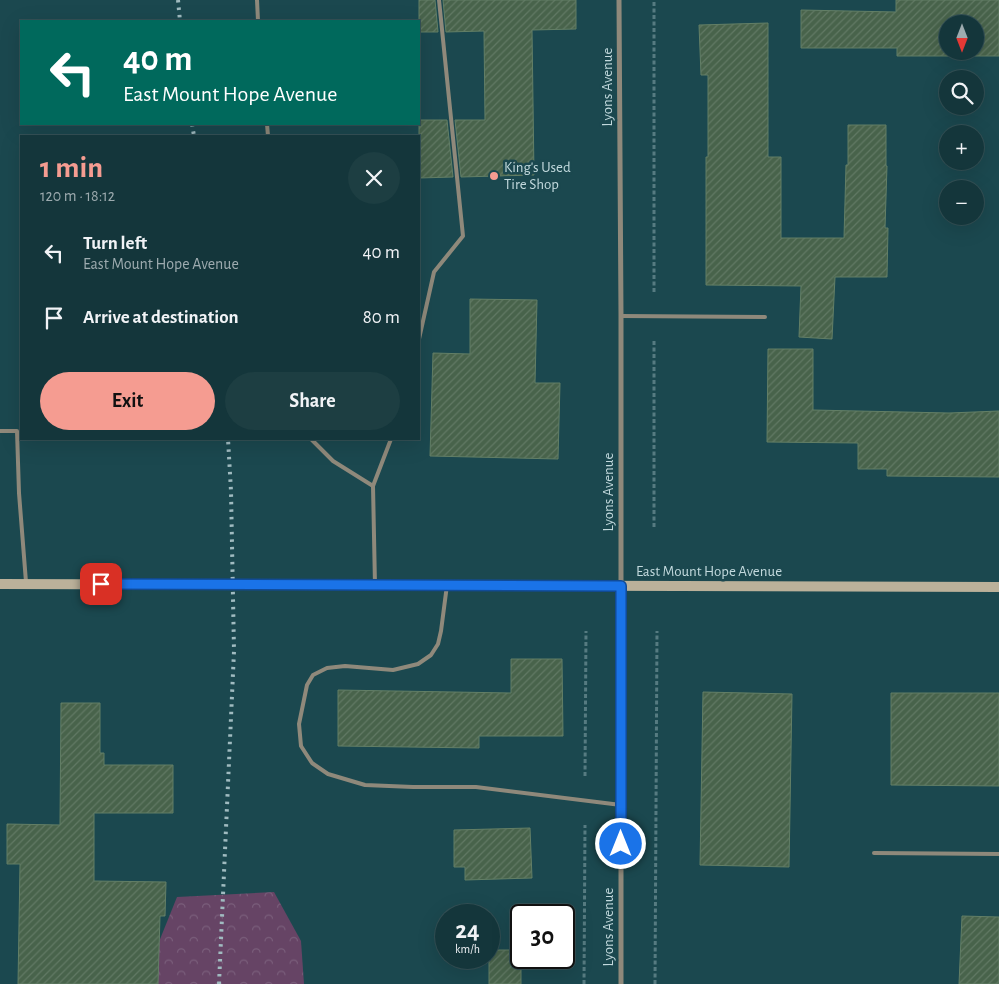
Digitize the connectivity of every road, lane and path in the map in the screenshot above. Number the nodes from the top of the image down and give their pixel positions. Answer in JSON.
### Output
{"nodes":[{"id":1,"x":257,"y":0,"type":"edge"},
{"id":2,"x":439,"y":0,"type":"edge"},
{"id":3,"x":619,"y":0,"type":"edge"},
{"id":4,"x":654,"y":0,"type":"edge"},
{"id":5,"x":258,"y":20,"type":"edge"},
{"id":6,"x":621,"y":316,"type":"junction"},
{"id":7,"x":654,"y":316,"type":"junction"},
{"id":8,"x":765,"y":317,"type":"dead end"},
{"id":9,"x":420,"y":334,"type":"edge"},
{"id":10,"x":0,"y":430,"type":"edge"},
{"id":11,"x":312,"y":440,"type":"edge"},
{"id":12,"x":391,"y":440,"type":"edge"},
{"id":13,"x":373,"y":486,"type":"junction"},
{"id":14,"x":654,"y":529,"type":"dead end"},
{"id":15,"x":0,"y":584,"type":"edge"},
{"id":16,"x":26,"y":584,"type":"junction"},
{"id":17,"x":375,"y":585,"type":"junction"},
{"id":18,"x":447,"y":585,"type":"junction"},
{"id":19,"x":621,"y":586,"type":"junction"},
{"id":20,"x":999,"y":587,"type":"edge"},
{"id":21,"x":657,"y":632,"type":"dead end"},
{"id":22,"x":621,"y":805,"type":"junction"},
{"id":23,"x":874,"y":853,"type":"dead end"},
{"id":24,"x":999,"y":854,"type":"edge"},
{"id":25,"x":621,"y":984,"type":"edge"},
{"id":26,"x":655,"y":984,"type":"edge"}],
"edges":[{"from":1,"to":5,"type":"lane"},
{"from":2,"to":9,"type":"lane"},
{"from":3,"to":6,"type":"street","name":"Lyons Avenue"},
{"from":4,"to":7,"type":"path"},
{"from":6,"to":7,"type":"lane"},
{"from":6,"to":19,"type":"street","name":"Lyons Avenue"},
{"from":7,"to":8,"type":"lane"},
{"from":7,"to":14,"type":"path"},
{"from":10,"to":16,"type":"lane"},
{"from":11,"to":13,"type":"lane"},
{"from":12,"to":13,"type":"lane"},
{"from":13,"to":17,"type":"lane"},
{"from":15,"to":16,"type":"street","name":"East Mount Hope Avenue"},
{"from":16,"to":17,"type":"street","name":"East Mount Hope Avenue"},
{"from":17,"to":18,"type":"street","name":"East Mount Hope Avenue"},
{"from":18,"to":19,"type":"street","name":"East Mount Hope Avenue"},
{"from":18,"to":22,"type":"lane"},
{"from":19,"to":20,"type":"street","name":"East Mount Hope Avenue"},
{"from":19,"to":22,"type":"street","name":"Lyons Avenue"},
{"from":21,"to":26,"type":"path"},
{"from":22,"to":25,"type":"street","name":"Lyons Avenue"},
{"from":23,"to":24,"type":"lane"}]}
